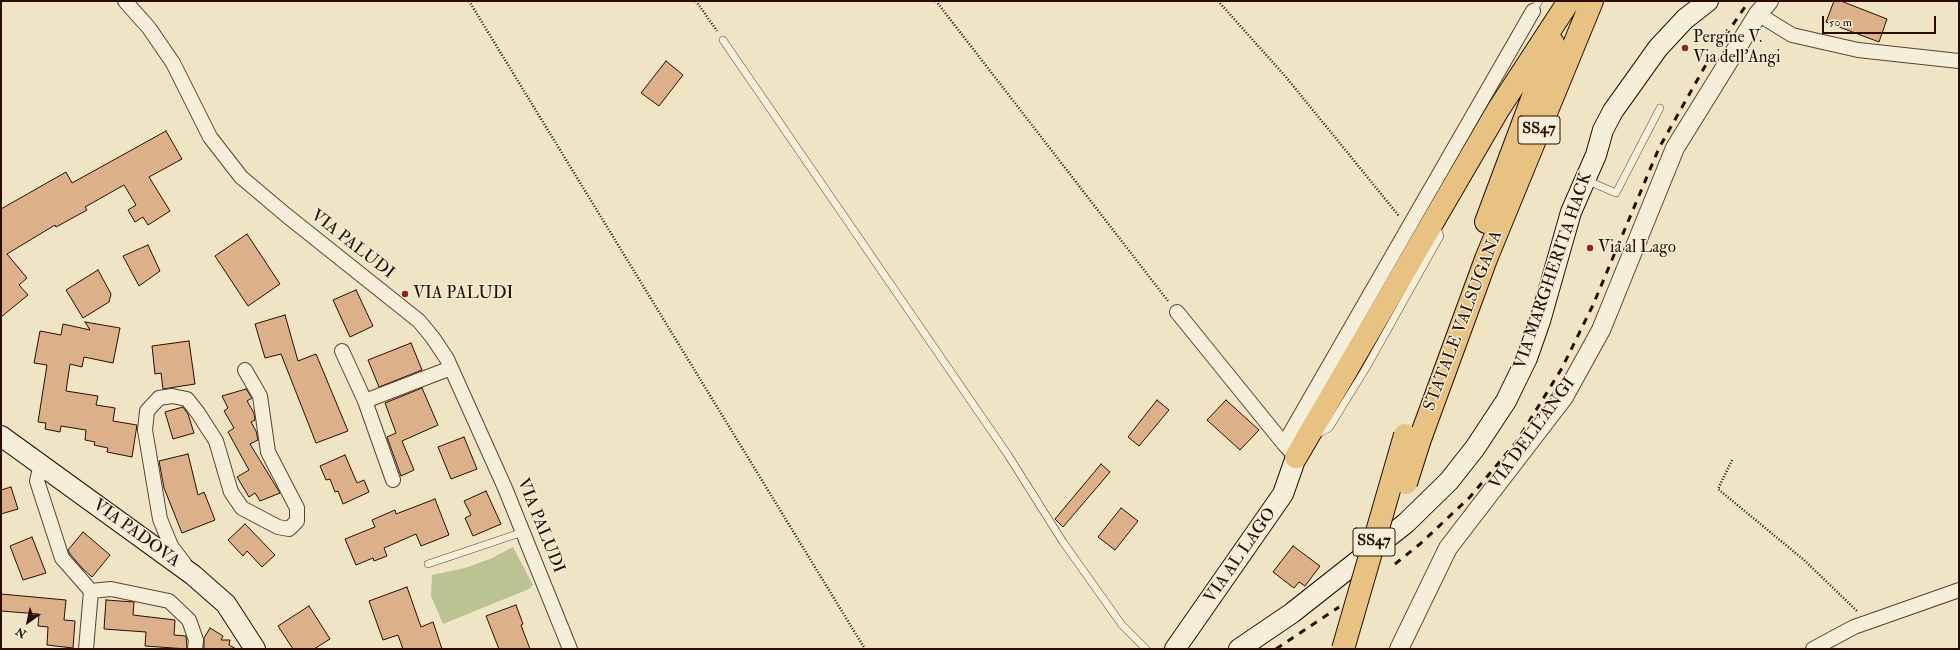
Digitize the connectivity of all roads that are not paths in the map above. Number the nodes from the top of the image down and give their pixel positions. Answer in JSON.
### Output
{"nodes":[{"id":1,"x":125,"y":1,"type":"edge"},
{"id":2,"x":1569,"y":1,"type":"edge"},
{"id":3,"x":1592,"y":1,"type":"edge"},
{"id":4,"x":1709,"y":1,"type":"edge"},
{"id":5,"x":1536,"y":6,"type":"edge"},
{"id":6,"x":1764,"y":8,"type":"edge"},
{"id":7,"x":723,"y":40,"type":"road end"},
{"id":8,"x":1959,"y":60,"type":"edge"},
{"id":9,"x":1660,"y":108,"type":"dead end"},
{"id":10,"x":1584,"y":179,"type":"junction"},
{"id":11,"x":1177,"y":312,"type":"road end"},
{"id":12,"x":342,"y":351,"type":"dead end"},
{"id":13,"x":451,"y":368,"type":"junction"},
{"id":14,"x":245,"y":370,"type":"dead end"},
{"id":15,"x":365,"y":401,"type":"junction"},
{"id":16,"x":1,"y":436,"type":"edge"},
{"id":17,"x":1412,"y":437,"type":"junction"},
{"id":18,"x":1295,"y":447,"type":"junction"},
{"id":19,"x":41,"y":464,"type":"junction"},
{"id":20,"x":392,"y":480,"type":"dead end"},
{"id":21,"x":523,"y":532,"type":"junction"},
{"id":22,"x":428,"y":564,"type":"dead end"},
{"id":23,"x":192,"y":575,"type":"junction"},
{"id":24,"x":1959,"y":590,"type":"edge"},
{"id":25,"x":91,"y":592,"type":"junction"},
{"id":26,"x":1184,"y":646,"type":"edge"},
{"id":27,"x":86,"y":649,"type":"edge"},
{"id":28,"x":195,"y":649,"type":"edge"},
{"id":29,"x":255,"y":649,"type":"edge"},
{"id":30,"x":570,"y":649,"type":"edge"},
{"id":31,"x":1146,"y":649,"type":"edge"},
{"id":32,"x":1240,"y":649,"type":"edge"},
{"id":33,"x":1343,"y":649,"type":"edge"},
{"id":34,"x":1356,"y":649,"type":"edge"},
{"id":35,"x":1399,"y":649,"type":"edge"},
{"id":36,"x":1813,"y":649,"type":"edge"}],
"edges":[{"from":1,"to":13,"type":"street","name":"VIA PALUDI"},
{"from":2,"to":17,"type":"highway","name":"STATALE VALSUGANA","number":"SS47"},
{"from":2,"to":18,"type":"highway"},
{"from":3,"to":17,"type":"highway","name":"STATALE VALSUGANA","number":"SS47"},
{"from":4,"to":10,"type":"main road","name":"VIA MARGHERITA HACK"},
{"from":5,"to":18,"type":"street"},
{"from":6,"to":8,"type":"street"},
{"from":6,"to":35,"type":"street","name":"VIA DELL'ANGI"},
{"from":7,"to":31,"type":"lane"},
{"from":9,"to":10,"type":"lane"},
{"from":10,"to":32,"type":"main road","name":"VIA MARGHERITA HACK"},
{"from":11,"to":18,"type":"street"},
{"from":12,"to":15,"type":"street"},
{"from":13,"to":15,"type":"street"},
{"from":13,"to":21,"type":"street","name":"VIA PALUDI"},
{"from":14,"to":23,"type":"street"},
{"from":15,"to":20,"type":"street"},
{"from":16,"to":19,"type":"main road","name":"VIA PADOVA"},
{"from":17,"to":33,"type":"highway","name":"STATALE VALSUGANA","number":"SS47","bridge":true},
{"from":17,"to":34,"type":"highway","name":"STATALE VALSUGANA","number":"SS47","bridge":true},
{"from":18,"to":26,"type":"main road","name":"VIA AL LAGO"},
{"from":19,"to":23,"type":"main road","name":"VIA PADOVA"},
{"from":19,"to":25,"type":"street"},
{"from":21,"to":22,"type":"lane"},
{"from":21,"to":30,"type":"street","name":"VIA PALUDI"},
{"from":23,"to":29,"type":"main road","name":"VIA PADOVA"},
{"from":24,"to":36,"type":"street"},
{"from":25,"to":27,"type":"street"},
{"from":25,"to":28,"type":"street"}]}
